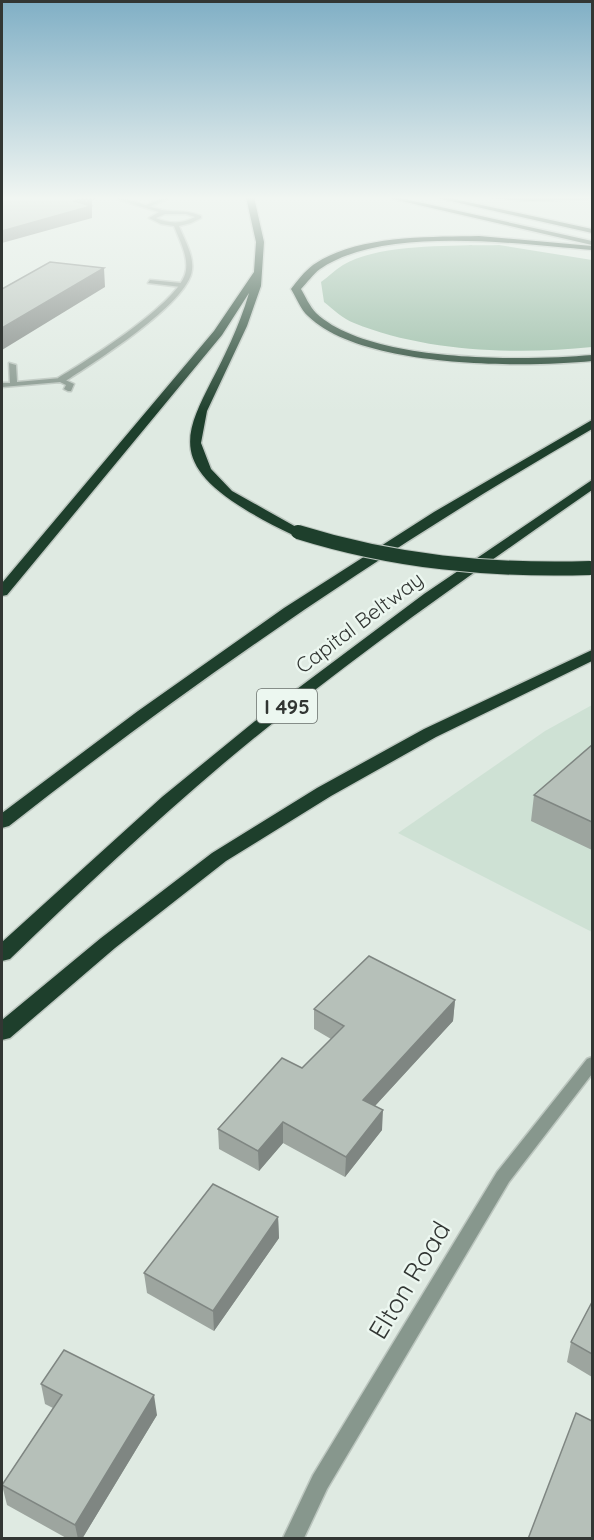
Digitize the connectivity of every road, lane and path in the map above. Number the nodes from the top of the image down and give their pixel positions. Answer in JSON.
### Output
{"nodes":[{"id":1,"x":189,"y":269,"type":"edge"},
{"id":2,"x":314,"y":269,"type":"edge"},
{"id":3,"x":259,"y":271,"type":"joint"},
{"id":4,"x":158,"y":274,"type":"dead end"},
{"id":5,"x":187,"y":278,"type":"junction"},
{"id":6,"x":150,"y":282,"type":"dead end"},
{"id":7,"x":181,"y":285,"type":"junction"},
{"id":8,"x":592,"y":358,"type":"edge"},
{"id":9,"x":12,"y":365,"type":"dead end"},
{"id":10,"x":61,"y":380,"type":"junction"},
{"id":11,"x":2,"y":385,"type":"edge"},
{"id":12,"x":14,"y":385,"type":"junction"},
{"id":13,"x":68,"y":389,"type":"dead end"},
{"id":14,"x":592,"y":424,"type":"edge"},
{"id":15,"x":592,"y":484,"type":"edge"},
{"id":16,"x":591,"y":568,"type":"edge"},
{"id":17,"x":2,"y":592,"type":"edge"},
{"id":18,"x":592,"y":655,"type":"edge"},
{"id":19,"x":2,"y":822,"type":"edge"},
{"id":20,"x":2,"y":954,"type":"edge"},
{"id":21,"x":2,"y":1032,"type":"edge"},
{"id":22,"x":592,"y":1063,"type":"edge"},
{"id":23,"x":293,"y":1539,"type":"edge"}],
"edges":[{"from":1,"to":5,"type":"street"},
{"from":2,"to":8,"type":"highway"},
{"from":3,"to":16,"type":"highway","bridge":true},
{"from":3,"to":17,"type":"highway"},
{"from":4,"to":5,"type":"street"},
{"from":5,"to":7,"type":"street"},
{"from":6,"to":7,"type":"street"},
{"from":7,"to":10,"type":"street"},
{"from":9,"to":12,"type":"street"},
{"from":10,"to":12,"type":"street"},
{"from":10,"to":13,"type":"street"},
{"from":11,"to":12,"type":"street"},
{"from":14,"to":19,"type":"highway","name":"Capital Beltway"},
{"from":15,"to":20,"type":"highway","name":"Capital Beltway","number":"I 495"},
{"from":18,"to":21,"type":"highway"},
{"from":22,"to":23,"type":"street","name":"Elton Road"}]}
